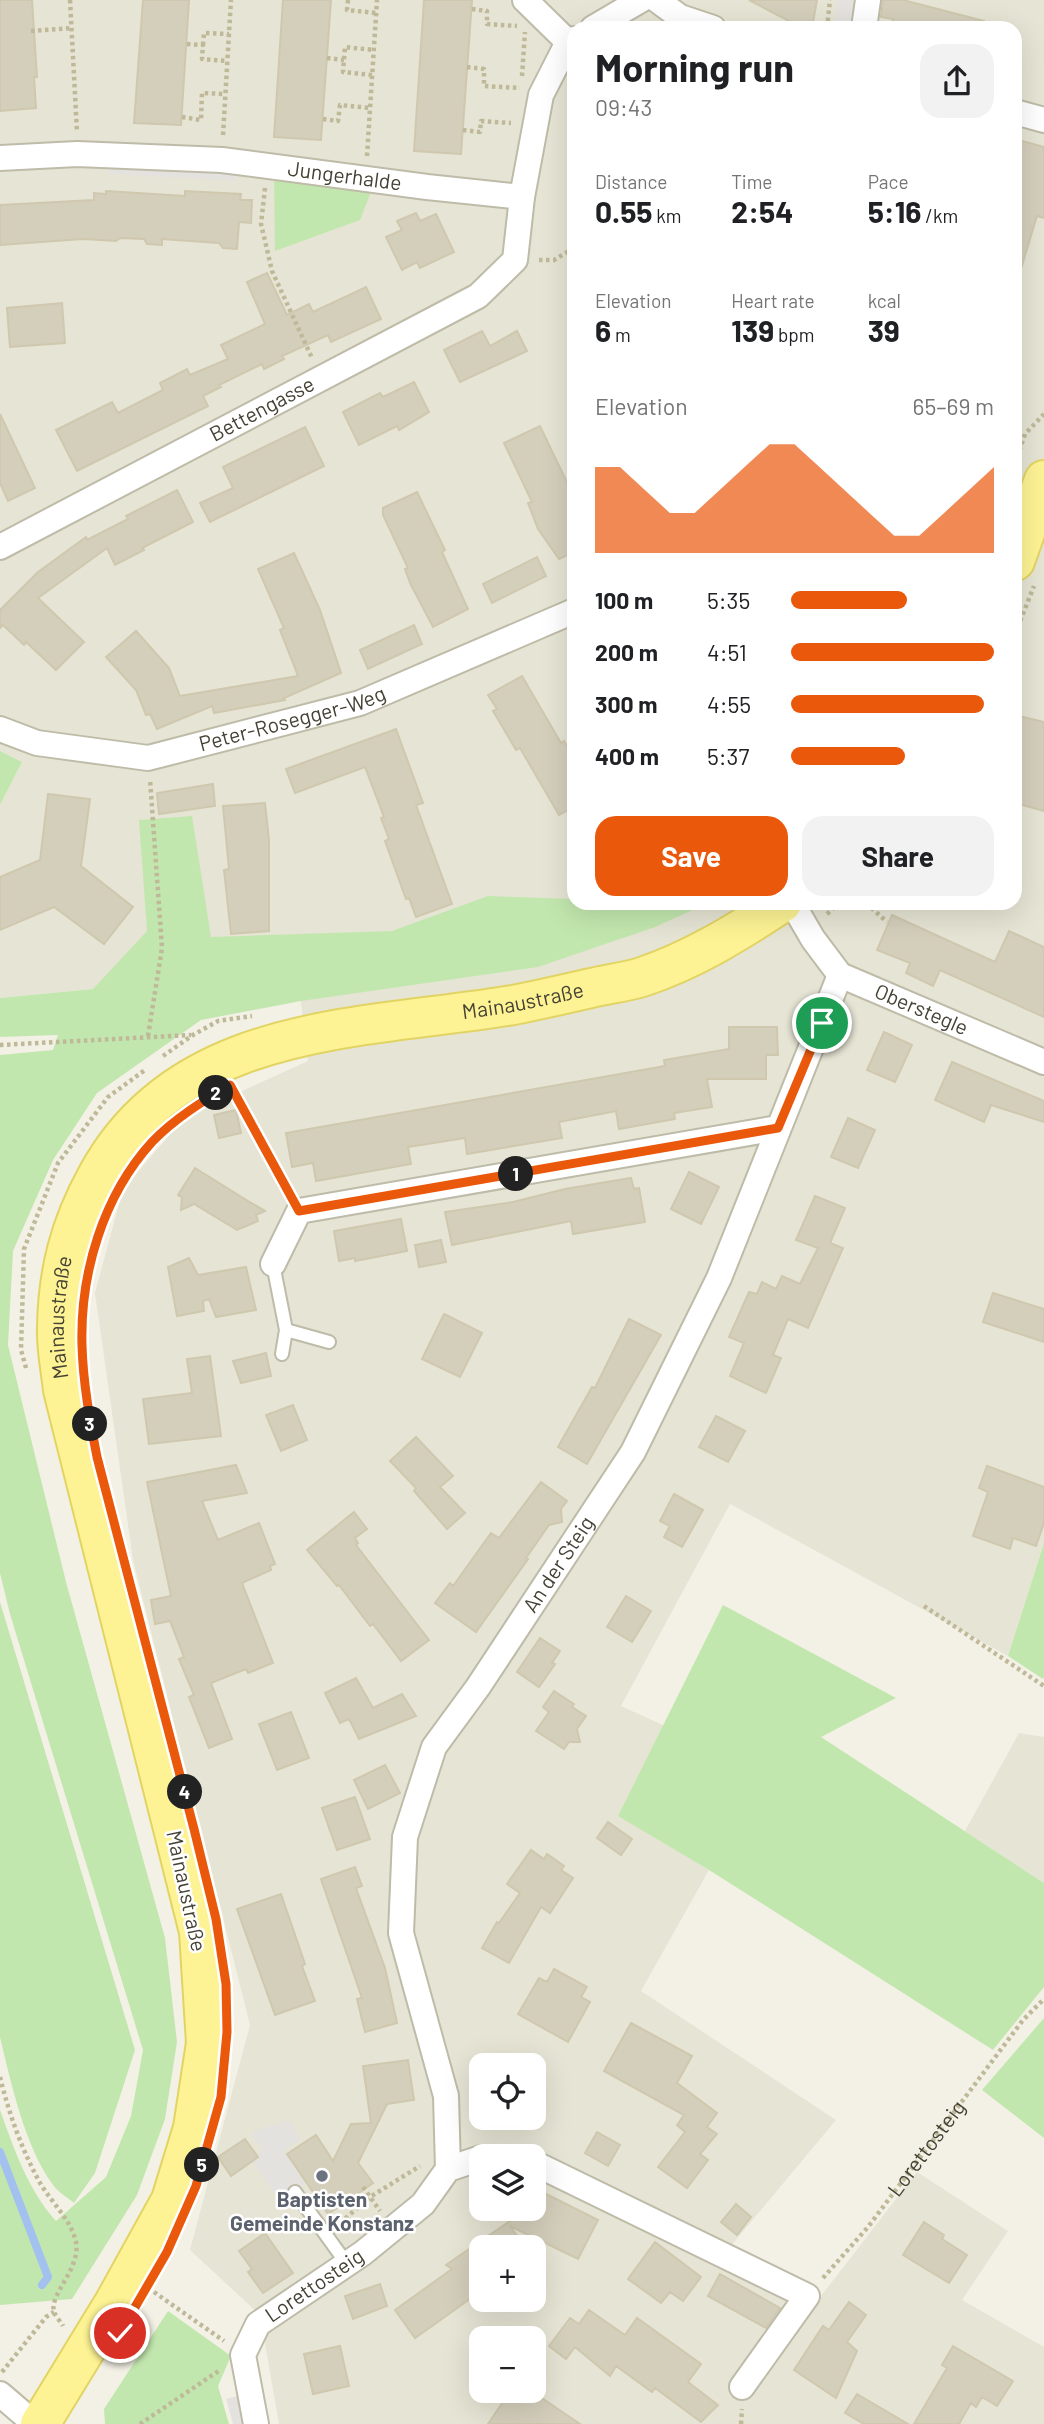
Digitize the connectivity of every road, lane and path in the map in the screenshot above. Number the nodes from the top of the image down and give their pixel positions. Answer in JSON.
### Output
{"nodes":[{"id":1,"x":70,"y":0,"type":"edge"},
{"id":2,"x":231,"y":0,"type":"edge"},
{"id":3,"x":348,"y":0,"type":"edge"},
{"id":4,"x":377,"y":0,"type":"edge"},
{"id":5,"x":525,"y":0,"type":"edge"},
{"id":6,"x":641,"y":0,"type":"edge"},
{"id":7,"x":657,"y":0,"type":"edge"},
{"id":8,"x":830,"y":0,"type":"edge"},
{"id":9,"x":868,"y":0,"type":"edge"},
{"id":10,"x":472,"y":9,"type":"dead end"},
{"id":11,"x":376,"y":13,"type":"junction"},
{"id":12,"x":605,"y":21,"type":"edge"},
{"id":13,"x":692,"y":21,"type":"edge"},
{"id":14,"x":828,"y":21,"type":"edge"},
{"id":15,"x":865,"y":21,"type":"edge"},
{"id":16,"x":72,"y":28,"type":"junction"},
{"id":17,"x":31,"y":31,"type":"dead end"},
{"id":18,"x":229,"y":34,"type":"junction"},
{"id":19,"x":567,"y":37,"type":"edge"},
{"id":20,"x":187,"y":44,"type":"dead end"},
{"id":21,"x":203,"y":45,"type":"junction"},
{"id":22,"x":567,"y":48,"type":"edge"},
{"id":23,"x":374,"y":50,"type":"junction"},
{"id":24,"x":327,"y":58,"type":"dead end"},
{"id":25,"x":344,"y":60,"type":"junction"},
{"id":26,"x":227,"y":61,"type":"junction"},
{"id":27,"x":467,"y":67,"type":"dead end"},
{"id":28,"x":372,"y":75,"type":"junction"},
{"id":29,"x":521,"y":88,"type":"junction"},
{"id":30,"x":224,"y":94,"type":"junction"},
{"id":31,"x":521,"y":100,"type":"dead end"},
{"id":32,"x":370,"y":108,"type":"junction"},
{"id":33,"x":1022,"y":114,"type":"edge"},
{"id":34,"x":78,"y":116,"type":"dead end"},
{"id":35,"x":182,"y":117,"type":"dead end"},
{"id":36,"x":323,"y":119,"type":"dead end"},
{"id":37,"x":1044,"y":120,"type":"edge"},
{"id":38,"x":519,"y":124,"type":"dead end"},
{"id":39,"x":463,"y":130,"type":"dead end"},
{"id":40,"x":223,"y":136,"type":"dead end"},
{"id":41,"x":367,"y":148,"type":"dead end"},
{"id":42,"x":0,"y":158,"type":"edge"},
{"id":43,"x":267,"y":166,"type":"junction"},
{"id":44,"x":522,"y":197,"type":"junction"},
{"id":45,"x":567,"y":252,"type":"edge"},
{"id":46,"x":515,"y":260,"type":"junction"},
{"id":47,"x":321,"y":378,"type":"junction"},
{"id":48,"x":1044,"y":414,"type":"edge"},
{"id":49,"x":1022,"y":443,"type":"edge"},
{"id":50,"x":1044,"y":480,"type":"edge"},
{"id":51,"x":0,"y":546,"type":"edge"},
{"id":52,"x":1026,"y":568,"type":"edge"},
{"id":53,"x":1022,"y":592,"type":"edge"},
{"id":54,"x":567,"y":614,"type":"edge"},
{"id":55,"x":0,"y":729,"type":"edge"},
{"id":56,"x":148,"y":758,"type":"junction"},
{"id":57,"x":770,"y":910,"type":"edge"},
{"id":58,"x":796,"y":910,"type":"edge"},
{"id":59,"x":831,"y":910,"type":"edge"},
{"id":60,"x":874,"y":910,"type":"edge"},
{"id":61,"x":887,"y":922,"type":"dead end"},
{"id":62,"x":808,"y":931,"type":"junction"},
{"id":63,"x":840,"y":975,"type":"junction"},
{"id":64,"x":259,"y":1016,"type":"dead end"},
{"id":65,"x":192,"y":1035,"type":"junction"},
{"id":66,"x":148,"y":1036,"type":"junction"},
{"id":67,"x":0,"y":1045,"type":"edge"},
{"id":68,"x":161,"y":1058,"type":"dead end"},
{"id":69,"x":1044,"y":1062,"type":"edge"},
{"id":70,"x":150,"y":1066,"type":"dead end"},
{"id":71,"x":230,"y":1085,"type":"dead end"},
{"id":72,"x":778,"y":1128,"type":"junction"},
{"id":73,"x":299,"y":1211,"type":"junction"},
{"id":74,"x":273,"y":1264,"type":"joint"},
{"id":75,"x":286,"y":1330,"type":"junction"},
{"id":76,"x":329,"y":1342,"type":"dead end"},
{"id":77,"x":282,"y":1354,"type":"dead end"},
{"id":78,"x":27,"y":1373,"type":"dead end"},
{"id":79,"x":924,"y":1606,"type":"dead end"},
{"id":80,"x":1044,"y":1685,"type":"edge"},
{"id":81,"x":1044,"y":1999,"type":"edge"},
{"id":82,"x":0,"y":2077,"type":"edge"},
{"id":83,"x":469,"y":2161,"type":"edge"},
{"id":84,"x":448,"y":2166,"type":"junction"},
{"id":85,"x":546,"y":2169,"type":"edge"},
{"id":86,"x":363,"y":2187,"type":"dead end"},
{"id":87,"x":295,"y":2192,"type":"dead end"},
{"id":88,"x":370,"y":2197,"type":"junction"},
{"id":89,"x":375,"y":2204,"type":"dead end"},
{"id":90,"x":350,"y":2216,"type":"dead end"},
{"id":91,"x":347,"y":2264,"type":"junction"},
{"id":92,"x":146,"y":2287,"type":"dead end"},
{"id":93,"x":807,"y":2296,"type":"junction"},
{"id":94,"x":54,"y":2312,"type":"junction"},
{"id":95,"x":71,"y":2315,"type":"dead end"},
{"id":96,"x":243,"y":2355,"type":"junction"},
{"id":97,"x":0,"y":2374,"type":"edge"},
{"id":98,"x":742,"y":2387,"type":"dead end"},
{"id":99,"x":0,"y":2394,"type":"edge"},
{"id":100,"x":37,"y":2424,"type":"edge"},
{"id":101,"x":140,"y":2424,"type":"edge"},
{"id":102,"x":256,"y":2424,"type":"edge"}],
"edges":[{"from":1,"to":16,"type":"path"},
{"from":2,"to":18,"type":"path"},
{"from":3,"to":11,"type":"path"},
{"from":4,"to":11,"type":"path"},
{"from":5,"to":19,"type":"street"},
{"from":6,"to":12,"type":"street"},
{"from":7,"to":13,"type":"street"},
{"from":8,"to":14,"type":"path"},
{"from":9,"to":15,"type":"street"},
{"from":10,"to":29,"type":"path"},
{"from":11,"to":23,"type":"path"},
{"from":16,"to":17,"type":"path"},
{"from":16,"to":34,"type":"path"},
{"from":18,"to":21,"type":"path"},
{"from":18,"to":26,"type":"path"},
{"from":20,"to":21,"type":"path"},
{"from":21,"to":26,"type":"path"},
{"from":22,"to":44,"type":"street"},
{"from":23,"to":25,"type":"path"},
{"from":23,"to":28,"type":"path"},
{"from":24,"to":25,"type":"path"},
{"from":25,"to":28,"type":"path"},
{"from":26,"to":30,"type":"path"},
{"from":27,"to":29,"type":"path"},
{"from":28,"to":32,"type":"path"},
{"from":29,"to":31,"type":"path"},
{"from":30,"to":35,"type":"path"},
{"from":30,"to":40,"type":"path"},
{"from":32,"to":36,"type":"path"},
{"from":32,"to":41,"type":"path"},
{"from":33,"to":37,"type":"street"},
{"from":38,"to":39,"type":"path"},
{"from":42,"to":43,"type":"street","name":"Jungerhalde"},
{"from":43,"to":44,"type":"street","name":"Jungerhalde"},
{"from":43,"to":47,"type":"path"},
{"from":44,"to":46,"type":"street"},
{"from":45,"to":46,"type":"path"},
{"from":46,"to":47,"type":"street","name":"Bettengasse"},
{"from":47,"to":51,"type":"street","name":"Bettengasse"},
{"from":48,"to":49,"type":"path"},
{"from":50,"to":52,"type":"main road"},
{"from":52,"to":53,"type":"path"},
{"from":54,"to":56,"type":"street","name":"Peter-Rosegger-Weg"},
{"from":55,"to":56,"type":"street","name":"Peter-Rosegger-Weg"},
{"from":56,"to":66,"type":"path"},
{"from":57,"to":100,"type":"main road","name":"Mainaustraße"},
{"from":58,"to":62,"type":"street"},
{"from":59,"to":62,"type":"path"},
{"from":60,"to":61,"type":"path"},
{"from":62,"to":63,"type":"street"},
{"from":63,"to":69,"type":"street","name":"Oberstegle"},
{"from":63,"to":72,"type":"street","name":"An der Steig"},
{"from":64,"to":65,"type":"path"},
{"from":65,"to":66,"type":"path"},
{"from":65,"to":68,"type":"path"},
{"from":66,"to":67,"type":"path"},
{"from":70,"to":78,"type":"path"},
{"from":71,"to":73,"type":"path"},
{"from":72,"to":73,"type":"street"},
{"from":72,"to":84,"type":"street","name":"An der Steig"},
{"from":73,"to":74,"type":"street"},
{"from":74,"to":75,"type":"lane"},
{"from":75,"to":76,"type":"lane"},
{"from":75,"to":77,"type":"lane"},
{"from":79,"to":80,"type":"path"},
{"from":81,"to":93,"type":"path","name":"Lorettosteig"},
{"from":82,"to":94,"type":"path"},
{"from":83,"to":84,"type":"street"},
{"from":84,"to":88,"type":"path"},
{"from":84,"to":91,"type":"street","name":"Lorettosteig"},
{"from":85,"to":93,"type":"street"},
{"from":86,"to":88,"type":"path"},
{"from":87,"to":91,"type":"lane"},
{"from":88,"to":89,"type":"path"},
{"from":88,"to":90,"type":"path"},
{"from":91,"to":96,"type":"street","name":"Lorettosteig"},
{"from":92,"to":96,"type":"path"},
{"from":93,"to":98,"type":"street"},
{"from":94,"to":95,"type":"path"},
{"from":94,"to":97,"type":"path"},
{"from":96,"to":101,"type":"path"},
{"from":96,"to":102,"type":"street"},
{"from":99,"to":100,"type":"street"}]}
